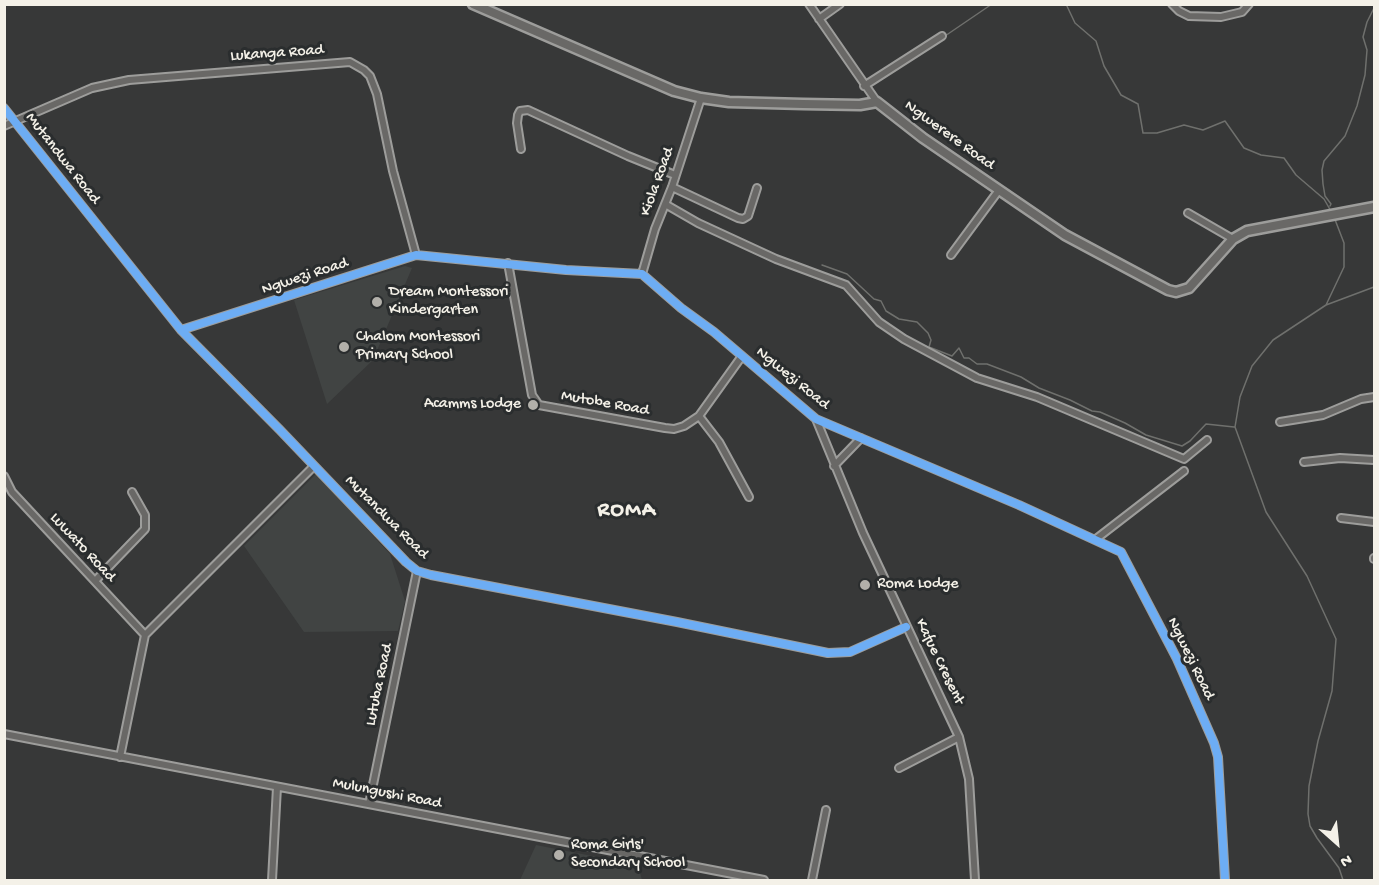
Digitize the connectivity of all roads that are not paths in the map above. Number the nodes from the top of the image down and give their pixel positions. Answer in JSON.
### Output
{"nodes":[{"id":1,"x":473,"y":4,"type":"edge"},
{"id":2,"x":809,"y":4,"type":"edge"},
{"id":3,"x":840,"y":4,"type":"edge"},
{"id":4,"x":1172,"y":4,"type":"edge"},
{"id":5,"x":1249,"y":4,"type":"edge"},
{"id":6,"x":819,"y":19,"type":"junction"},
{"id":7,"x":942,"y":36,"type":"dead end"},
{"id":8,"x":864,"y":86,"type":"junction"},
{"id":9,"x":701,"y":98,"type":"junction"},
{"id":10,"x":877,"y":102,"type":"junction"},
{"id":11,"x":4,"y":108,"type":"edge"},
{"id":12,"x":16,"y":121,"type":"junction"},
{"id":13,"x":4,"y":126,"type":"edge"},
{"id":14,"x":521,"y":148,"type":"dead end"},
{"id":15,"x":675,"y":175,"type":"junction"},
{"id":16,"x":672,"y":187,"type":"junction"},
{"id":17,"x":757,"y":188,"type":"dead end"},
{"id":18,"x":999,"y":190,"type":"junction"},
{"id":19,"x":665,"y":204,"type":"junction"},
{"id":20,"x":1374,"y":207,"type":"edge"},
{"id":21,"x":1188,"y":213,"type":"dead end"},
{"id":22,"x":1233,"y":239,"type":"junction"},
{"id":23,"x":416,"y":255,"type":"junction"},
{"id":24,"x":951,"y":255,"type":"dead end"},
{"id":25,"x":508,"y":263,"type":"junction"},
{"id":26,"x":642,"y":274,"type":"junction"},
{"id":27,"x":181,"y":330,"type":"junction"},
{"id":28,"x":742,"y":356,"type":"junction"},
{"id":29,"x":1374,"y":397,"type":"edge"},
{"id":30,"x":699,"y":416,"type":"junction"},
{"id":31,"x":816,"y":419,"type":"junction"},
{"id":32,"x":1280,"y":422,"type":"dead end"},
{"id":33,"x":861,"y":438,"type":"junction"},
{"id":34,"x":1207,"y":440,"type":"dead end"},
{"id":35,"x":1374,"y":460,"type":"edge"},
{"id":36,"x":1304,"y":462,"type":"dead end"},
{"id":37,"x":314,"y":466,"type":"junction"},
{"id":38,"x":834,"y":466,"type":"junction"},
{"id":39,"x":1184,"y":471,"type":"dead end"},
{"id":40,"x":4,"y":476,"type":"edge"},
{"id":41,"x":132,"y":492,"type":"dead end"},
{"id":42,"x":749,"y":497,"type":"dead end"},
{"id":43,"x":1341,"y":518,"type":"dead end"},
{"id":44,"x":1374,"y":522,"type":"edge"},
{"id":45,"x":1096,"y":539,"type":"junction"},
{"id":46,"x":417,"y":570,"type":"junction"},
{"id":47,"x":95,"y":581,"type":"junction"},
{"id":48,"x":906,"y":627,"type":"junction"},
{"id":49,"x":145,"y":635,"type":"junction"},
{"id":50,"x":4,"y":734,"type":"edge"},
{"id":51,"x":959,"y":737,"type":"junction"},
{"id":52,"x":120,"y":757,"type":"junction"},
{"id":53,"x":899,"y":768,"type":"dead end"},
{"id":54,"x":277,"y":787,"type":"junction"},
{"id":55,"x":369,"y":804,"type":"junction"},
{"id":56,"x":826,"y":810,"type":"dead end"},
{"id":57,"x":272,"y":880,"type":"edge"},
{"id":58,"x":764,"y":880,"type":"edge"},
{"id":59,"x":812,"y":880,"type":"edge"},
{"id":60,"x":975,"y":880,"type":"edge"},
{"id":61,"x":1225,"y":880,"type":"edge"}],
"edges":[{"from":1,"to":9,"type":"street"},
{"from":2,"to":6,"type":"street"},
{"from":3,"to":6,"type":"street"},
{"from":4,"to":5,"type":"street"},
{"from":6,"to":8,"type":"street"},
{"from":7,"to":8,"type":"street"},
{"from":8,"to":10,"type":"street"},
{"from":9,"to":10,"type":"street"},
{"from":9,"to":15,"type":"street","name":"Kiola Road"},
{"from":10,"to":18,"type":"street","name":"Ngwerere Road"},
{"from":11,"to":12,"type":"street","name":"Mutandwa Road"},
{"from":12,"to":13,"type":"street","name":"Lukanga Road"},
{"from":12,"to":23,"type":"street","name":"Lukanga Road"},
{"from":12,"to":27,"type":"street","name":"Mutandwa Road"},
{"from":14,"to":15,"type":"street"},
{"from":15,"to":16,"type":"street","name":"Kiola Road"},
{"from":16,"to":17,"type":"street"},
{"from":16,"to":19,"type":"street","name":"Kiola Road"},
{"from":18,"to":22,"type":"street","name":"Ngwerere Road"},
{"from":18,"to":24,"type":"street"},
{"from":19,"to":26,"type":"street","name":"Kiola Road"},
{"from":19,"to":34,"type":"street"},
{"from":20,"to":22,"type":"street","name":"Ngwerere Road"},
{"from":21,"to":22,"type":"street"},
{"from":23,"to":25,"type":"street","name":"Ngwezi Road"},
{"from":23,"to":27,"type":"street","name":"Ngwezi Road"},
{"from":25,"to":26,"type":"street","name":"Ngwezi Road"},
{"from":25,"to":30,"type":"street","name":"Mutobe Road"},
{"from":26,"to":28,"type":"street","name":"Ngwezi Road"},
{"from":27,"to":37,"type":"street","name":"Mutandwa Road"},
{"from":28,"to":30,"type":"street","name":"Mutobe Road"},
{"from":28,"to":31,"type":"street","name":"Ngwezi Road"},
{"from":29,"to":32,"type":"street"},
{"from":30,"to":42,"type":"street"},
{"from":31,"to":33,"type":"street","name":"Ngwezi Road"},
{"from":31,"to":38,"type":"street","name":"Kafue Cresent"},
{"from":33,"to":38,"type":"street"},
{"from":33,"to":45,"type":"street","name":"Ngwezi Road"},
{"from":35,"to":36,"type":"street"},
{"from":37,"to":46,"type":"street","name":"Mutandwa Road"},
{"from":37,"to":49,"type":"street"},
{"from":38,"to":48,"type":"street","name":"Kafue Cresent"},
{"from":39,"to":45,"type":"street"},
{"from":40,"to":47,"type":"street","name":"Luwato Road"},
{"from":41,"to":47,"type":"street"},
{"from":43,"to":44,"type":"street"},
{"from":45,"to":61,"type":"street","name":"Ngwezi Road"},
{"from":46,"to":48,"type":"street","name":"Mutandwa Road"},
{"from":46,"to":55,"type":"street","name":"Lutuba Road"},
{"from":47,"to":49,"type":"street","name":"Luwato Road"},
{"from":48,"to":51,"type":"street","name":"Kafue Cresent"},
{"from":49,"to":52,"type":"street"},
{"from":50,"to":52,"type":"street","name":"Mulungushi Road"},
{"from":51,"to":53,"type":"street"},
{"from":51,"to":60,"type":"street","name":"Kafue Cresent"},
{"from":52,"to":54,"type":"street","name":"Mulungushi Road"},
{"from":54,"to":55,"type":"street","name":"Mulungushi Road"},
{"from":54,"to":57,"type":"street"},
{"from":55,"to":58,"type":"street","name":"Mulungushi Road"},
{"from":56,"to":59,"type":"street"}]}
